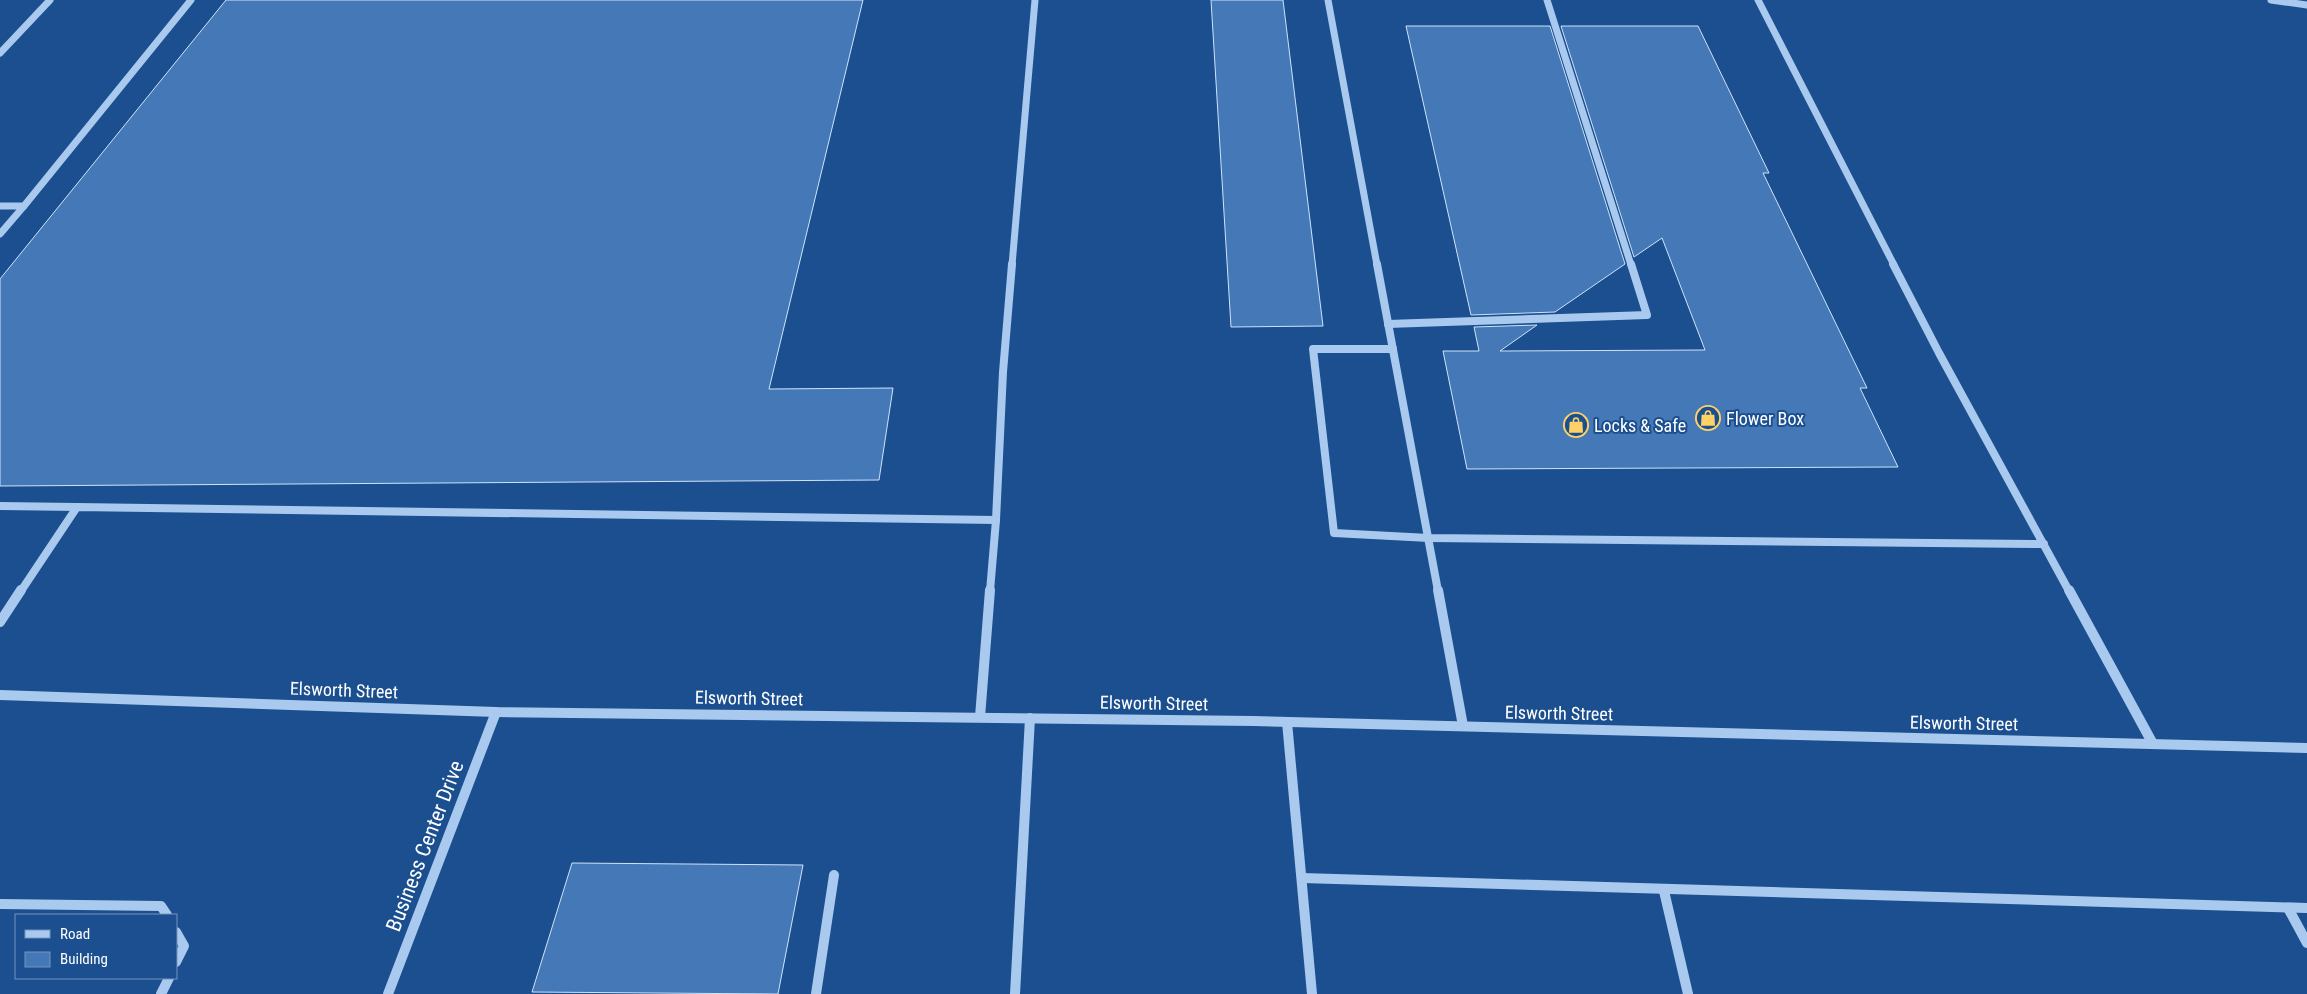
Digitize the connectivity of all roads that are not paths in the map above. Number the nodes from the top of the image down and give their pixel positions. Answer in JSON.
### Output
{"nodes":[{"id":1,"x":50,"y":0,"type":"edge"},
{"id":2,"x":191,"y":0,"type":"edge"},
{"id":3,"x":1036,"y":0,"type":"edge"},
{"id":4,"x":1328,"y":0,"type":"edge"},
{"id":5,"x":1547,"y":0,"type":"edge"},
{"id":6,"x":1758,"y":0,"type":"edge"},
{"id":7,"x":2271,"y":0,"type":"edge"},
{"id":8,"x":2307,"y":5,"type":"edge"},
{"id":9,"x":0,"y":53,"type":"edge"},
{"id":10,"x":0,"y":206,"type":"edge"},
{"id":11,"x":24,"y":206,"type":"junction"},
{"id":12,"x":0,"y":234,"type":"edge"},
{"id":13,"x":1388,"y":324,"type":"junction"},
{"id":14,"x":1393,"y":349,"type":"junction"},
{"id":15,"x":0,"y":506,"type":"edge"},
{"id":16,"x":77,"y":507,"type":"junction"},
{"id":17,"x":996,"y":520,"type":"junction"},
{"id":18,"x":1428,"y":538,"type":"junction"},
{"id":19,"x":2044,"y":544,"type":"junction"},
{"id":20,"x":0,"y":622,"type":"edge"},
{"id":21,"x":0,"y":695,"type":"edge"},
{"id":22,"x":496,"y":712,"type":"junction"},
{"id":23,"x":980,"y":717,"type":"junction"},
{"id":24,"x":1030,"y":718,"type":"junction"},
{"id":25,"x":1287,"y":722,"type":"junction"},
{"id":26,"x":1464,"y":726,"type":"junction"},
{"id":27,"x":2153,"y":744,"type":"junction"},
{"id":28,"x":2307,"y":748,"type":"edge"},
{"id":29,"x":834,"y":875,"type":"dead end"},
{"id":30,"x":1302,"y":878,"type":"junction"},
{"id":31,"x":1664,"y":891,"type":"junction"},
{"id":32,"x":0,"y":904,"type":"edge"},
{"id":33,"x":2288,"y":908,"type":"junction"},
{"id":34,"x":2307,"y":908,"type":"edge"},
{"id":35,"x":166,"y":914,"type":"edge"},
{"id":36,"x":178,"y":936,"type":"edge"},
{"id":37,"x":2307,"y":943,"type":"edge"},
{"id":38,"x":178,"y":958,"type":"edge"},
{"id":39,"x":168,"y":979,"type":"edge"},
{"id":40,"x":161,"y":994,"type":"edge"},
{"id":41,"x":388,"y":994,"type":"edge"},
{"id":42,"x":816,"y":994,"type":"edge"},
{"id":43,"x":1015,"y":994,"type":"edge"},
{"id":44,"x":1312,"y":994,"type":"edge"},
{"id":45,"x":1688,"y":994,"type":"edge"}],
"edges":[{"from":1,"to":9,"type":"street"},
{"from":2,"to":11,"type":"street"},
{"from":3,"to":17,"type":"street"},
{"from":4,"to":13,"type":"street"},
{"from":5,"to":13,"type":"street"},
{"from":6,"to":19,"type":"street"},
{"from":7,"to":8,"type":"street"},
{"from":10,"to":11,"type":"street"},
{"from":11,"to":12,"type":"street"},
{"from":13,"to":14,"type":"street"},
{"from":14,"to":18,"type":"street"},
{"from":14,"to":18,"type":"street"},
{"from":15,"to":16,"type":"street"},
{"from":16,"to":17,"type":"street"},
{"from":16,"to":20,"type":"street"},
{"from":17,"to":23,"type":"street"},
{"from":18,"to":19,"type":"street"},
{"from":18,"to":26,"type":"street"},
{"from":19,"to":27,"type":"street"},
{"from":21,"to":22,"type":"street","name":"Elsworth Street"},
{"from":22,"to":23,"type":"street","name":"Elsworth Street"},
{"from":22,"to":41,"type":"street","name":"Business Center Drive"},
{"from":23,"to":24,"type":"street","name":"Elsworth Street"},
{"from":24,"to":25,"type":"street","name":"Elsworth Street"},
{"from":24,"to":43,"type":"street"},
{"from":25,"to":26,"type":"street","name":"Elsworth Street"},
{"from":25,"to":30,"type":"street"},
{"from":26,"to":27,"type":"street","name":"Elsworth Street"},
{"from":27,"to":28,"type":"street","name":"Elsworth Street"},
{"from":29,"to":42,"type":"street"},
{"from":30,"to":31,"type":"street"},
{"from":30,"to":44,"type":"street"},
{"from":31,"to":33,"type":"street"},
{"from":31,"to":45,"type":"street"},
{"from":32,"to":35,"type":"street"},
{"from":33,"to":34,"type":"street"},
{"from":33,"to":37,"type":"street"},
{"from":36,"to":38,"type":"street"},
{"from":39,"to":40,"type":"street"}]}
